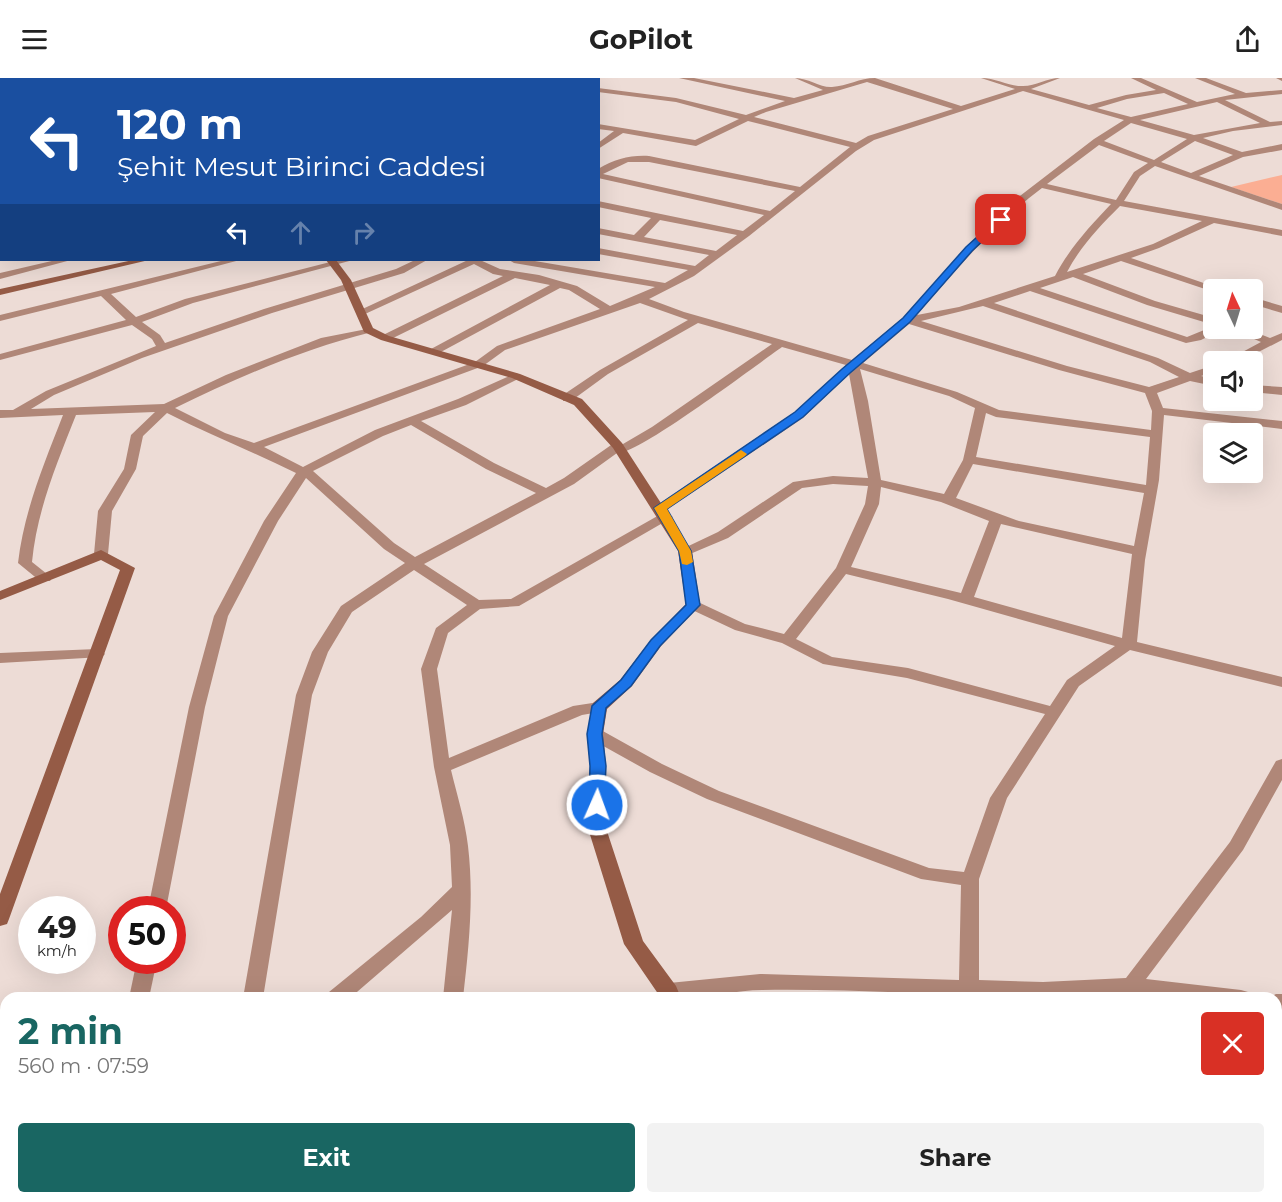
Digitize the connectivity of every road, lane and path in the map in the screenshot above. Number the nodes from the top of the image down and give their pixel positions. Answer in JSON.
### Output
{"nodes":[{"id":1,"x":800,"y":78,"type":"edge"},
{"id":2,"x":985,"y":78,"type":"edge"},
{"id":3,"x":1032,"y":78,"type":"edge"},
{"id":4,"x":1056,"y":78,"type":"edge"},
{"id":5,"x":1135,"y":78,"type":"edge"},
{"id":6,"x":1199,"y":78,"type":"edge"},
{"id":7,"x":687,"y":79,"type":"edge"},
{"id":8,"x":869,"y":79,"type":"edge"},
{"id":9,"x":1045,"y":82,"type":"junction"},
{"id":10,"x":671,"y":87,"type":"dead end"},
{"id":11,"x":600,"y":90,"type":"edge"},
{"id":12,"x":831,"y":90,"type":"junction"},
{"id":13,"x":1023,"y":90,"type":"junction"},
{"id":14,"x":1164,"y":91,"type":"junction"},
{"id":15,"x":1282,"y":92,"type":"edge"},
{"id":16,"x":1245,"y":96,"type":"junction"},
{"id":17,"x":656,"y":97,"type":"junction"},
{"id":18,"x":1218,"y":100,"type":"junction"},
{"id":19,"x":795,"y":101,"type":"junction"},
{"id":20,"x":1195,"y":104,"type":"junction"},
{"id":21,"x":1088,"y":108,"type":"junction"},
{"id":22,"x":961,"y":109,"type":"junction"},
{"id":23,"x":747,"y":118,"type":"junction"},
{"id":24,"x":1130,"y":120,"type":"junction"},
{"id":25,"x":1282,"y":123,"type":"edge"},
{"id":26,"x":1268,"y":124,"type":"junction"},
{"id":27,"x":600,"y":126,"type":"edge"},
{"id":28,"x":621,"y":130,"type":"junction"},
{"id":29,"x":1194,"y":138,"type":"junction"},
{"id":30,"x":1097,"y":141,"type":"junction"},
{"id":31,"x":600,"y":146,"type":"edge"},
{"id":32,"x":857,"y":146,"type":"junction"},
{"id":33,"x":1282,"y":147,"type":"edge"},
{"id":34,"x":1241,"y":155,"type":"junction"},
{"id":35,"x":1156,"y":163,"type":"junction"},
{"id":36,"x":600,"y":173,"type":"edge"},
{"id":37,"x":600,"y":174,"type":"edge"},
{"id":38,"x":1191,"y":176,"type":"junction"},
{"id":39,"x":1040,"y":185,"type":"junction"},
{"id":40,"x":803,"y":190,"type":"junction"},
{"id":41,"x":1118,"y":203,"type":"junction"},
{"id":42,"x":600,"y":204,"type":"edge"},
{"id":43,"x":1282,"y":207,"type":"edge"},
{"id":44,"x":772,"y":214,"type":"junction"},
{"id":45,"x":658,"y":217,"type":"junction"},
{"id":46,"x":1213,"y":220,"type":"junction"},
{"id":47,"x":600,"y":231,"type":"edge"},
{"id":48,"x":1282,"y":233,"type":"edge"},
{"id":49,"x":746,"y":234,"type":"junction"},
{"id":50,"x":637,"y":238,"type":"junction"},
{"id":51,"x":600,"y":251,"type":"edge"},
{"id":52,"x":718,"y":254,"type":"junction"},
{"id":53,"x":1121,"y":258,"type":"junction"},
{"id":54,"x":62,"y":261,"type":"edge"},
{"id":55,"x":140,"y":261,"type":"edge"},
{"id":56,"x":231,"y":261,"type":"edge"},
{"id":57,"x":338,"y":261,"type":"edge"},
{"id":58,"x":420,"y":261,"type":"edge"},
{"id":59,"x":472,"y":261,"type":"edge"},
{"id":60,"x":476,"y":261,"type":"edge"},
{"id":61,"x":520,"y":261,"type":"edge"},
{"id":62,"x":697,"y":269,"type":"junction"},
{"id":63,"x":515,"y":274,"type":"junction"},
{"id":64,"x":1074,"y":274,"type":"junction"},
{"id":65,"x":0,"y":276,"type":"edge"},
{"id":66,"x":1060,"y":278,"type":"junction"},
{"id":67,"x":559,"y":284,"type":"junction"},
{"id":68,"x":1203,"y":285,"type":"edge"},
{"id":69,"x":666,"y":286,"type":"junction"},
{"id":70,"x":349,"y":287,"type":"junction"},
{"id":71,"x":1030,"y":288,"type":"junction"},
{"id":72,"x":0,"y":292,"type":"edge"},
{"id":73,"x":103,"y":292,"type":"junction"},
{"id":74,"x":640,"y":299,"type":"junction"},
{"id":75,"x":984,"y":303,"type":"junction"},
{"id":76,"x":1263,"y":304,"type":"edge"},
{"id":77,"x":609,"y":310,"type":"junction"},
{"id":78,"x":1282,"y":310,"type":"edge"},
{"id":79,"x":361,"y":312,"type":"junction"},
{"id":80,"x":0,"y":318,"type":"edge"},
{"id":81,"x":698,"y":318,"type":"junction"},
{"id":82,"x":1203,"y":319,"type":"edge"},
{"id":83,"x":907,"y":320,"type":"junction"},
{"id":84,"x":135,"y":321,"type":"junction"},
{"id":85,"x":368,"y":330,"type":"junction"},
{"id":86,"x":1203,"y":335,"type":"edge"},
{"id":87,"x":385,"y":338,"type":"junction"},
{"id":88,"x":1277,"y":339,"type":"edge"},
{"id":89,"x":782,"y":342,"type":"junction"},
{"id":90,"x":163,"y":348,"type":"junction"},
{"id":91,"x":435,"y":351,"type":"junction"},
{"id":92,"x":1252,"y":351,"type":"edge"},
{"id":93,"x":0,"y":357,"type":"edge"},
{"id":94,"x":479,"y":364,"type":"junction"},
{"id":95,"x":853,"y":365,"type":"junction"},
{"id":96,"x":1203,"y":372,"type":"edge"},
{"id":97,"x":516,"y":376,"type":"junction"},
{"id":98,"x":1189,"y":377,"type":"junction"},
{"id":99,"x":1203,"y":380,"type":"edge"},
{"id":100,"x":1263,"y":389,"type":"edge"},
{"id":101,"x":1150,"y":391,"type":"junction"},
{"id":102,"x":1282,"y":391,"type":"edge"},
{"id":103,"x":567,"y":398,"type":"junction"},
{"id":104,"x":981,"y":407,"type":"junction"},
{"id":105,"x":166,"y":408,"type":"junction"},
{"id":106,"x":71,"y":411,"type":"junction"},
{"id":107,"x":1158,"y":411,"type":"junction"},
{"id":108,"x":0,"y":414,"type":"edge"},
{"id":109,"x":15,"y":414,"type":"junction"},
{"id":110,"x":412,"y":421,"type":"junction"},
{"id":111,"x":1282,"y":425,"type":"edge"},
{"id":112,"x":1154,"y":434,"type":"junction"},
{"id":113,"x":254,"y":447,"type":"junction"},
{"id":114,"x":620,"y":448,"type":"junction"},
{"id":115,"x":969,"y":460,"type":"junction"},
{"id":116,"x":304,"y":471,"type":"junction"},
{"id":117,"x":875,"y":482,"type":"junction"},
{"id":118,"x":1150,"y":490,"type":"junction"},
{"id":119,"x":546,"y":493,"type":"junction"},
{"id":120,"x":948,"y":500,"type":"junction"},
{"id":121,"x":663,"y":513,"type":"junction"},
{"id":122,"x":996,"y":519,"type":"junction"},
{"id":123,"x":685,"y":551,"type":"junction"},
{"id":124,"x":1139,"y":551,"type":"junction"},
{"id":125,"x":101,"y":554,"type":"junction"},
{"id":126,"x":414,"y":563,"type":"junction"},
{"id":127,"x":843,"y":569,"type":"junction"},
{"id":128,"x":45,"y":578,"type":"junction"},
{"id":129,"x":0,"y":596,"type":"edge"},
{"id":130,"x":966,"y":598,"type":"junction"},
{"id":131,"x":476,"y":605,"type":"junction"},
{"id":132,"x":693,"y":605,"type":"junction"},
{"id":133,"x":787,"y":640,"type":"junction"},
{"id":134,"x":1129,"y":643,"type":"junction"},
{"id":135,"x":97,"y":654,"type":"junction"},
{"id":136,"x":0,"y":658,"type":"edge"},
{"id":137,"x":1282,"y":682,"type":"edge"},
{"id":138,"x":599,"y":706,"type":"junction"},
{"id":139,"x":1055,"y":712,"type":"junction"},
{"id":140,"x":595,"y":734,"type":"junction"},
{"id":141,"x":1282,"y":765,"type":"edge"},
{"id":142,"x":442,"y":768,"type":"junction"},
{"id":143,"x":970,"y":879,"type":"junction"},
{"id":144,"x":461,"y":890,"type":"junction"},
{"id":145,"x":160,"y":896,"type":"edge"},
{"id":146,"x":0,"y":919,"type":"edge"},
{"id":147,"x":144,"y":974,"type":"edge"},
{"id":148,"x":969,"y":988,"type":"junction"},
{"id":149,"x":1125,"y":991,"type":"edge"},
{"id":150,"x":140,"y":992,"type":"edge"},
{"id":151,"x":254,"y":992,"type":"edge"},
{"id":152,"x":343,"y":992,"type":"edge"},
{"id":153,"x":454,"y":992,"type":"edge"},
{"id":154,"x":669,"y":992,"type":"edge"},
{"id":155,"x":685,"y":992,"type":"edge"},
{"id":156,"x":1142,"y":992,"type":"edge"}],
"edges":[{"from":1,"to":12,"type":"street"},
{"from":2,"to":13,"type":"street"},
{"from":3,"to":9,"type":"street"},
{"from":4,"to":9,"type":"street"},
{"from":5,"to":14,"type":"street"},
{"from":6,"to":16,"type":"street"},
{"from":7,"to":19,"type":"street"},
{"from":8,"to":12,"type":"street"},
{"from":8,"to":22,"type":"street"},
{"from":9,"to":13,"type":"street"},
{"from":10,"to":17,"type":"street"},
{"from":11,"to":17,"type":"street"},
{"from":12,"to":19,"type":"street"},
{"from":13,"to":21,"type":"street"},
{"from":13,"to":22,"type":"street"},
{"from":14,"to":20,"type":"street"},
{"from":14,"to":21,"type":"street"},
{"from":15,"to":16,"type":"street"},
{"from":16,"to":18,"type":"street"},
{"from":17,"to":23,"type":"street"},
{"from":18,"to":20,"type":"street"},
{"from":18,"to":26,"type":"street"},
{"from":19,"to":23,"type":"street"},
{"from":20,"to":24,"type":"street"},
{"from":21,"to":24,"type":"street"},
{"from":22,"to":32,"type":"street"},
{"from":23,"to":28,"type":"street"},
{"from":23,"to":32,"type":"street"},
{"from":24,"to":29,"type":"street"},
{"from":24,"to":30,"type":"street"},
{"from":25,"to":26,"type":"street"},
{"from":26,"to":29,"type":"street"},
{"from":27,"to":28,"type":"street"},
{"from":28,"to":31,"type":"street"},
{"from":29,"to":34,"type":"street"},
{"from":29,"to":35,"type":"street"},
{"from":30,"to":35,"type":"street"},
{"from":30,"to":39,"type":"street"},
{"from":32,"to":40,"type":"street"},
{"from":33,"to":34,"type":"street"},
{"from":34,"to":38,"type":"street"},
{"from":35,"to":38,"type":"street"},
{"from":35,"to":41,"type":"street"},
{"from":36,"to":40,"type":"street"},
{"from":37,"to":44,"type":"street"},
{"from":38,"to":43,"type":"street"},
{"from":39,"to":41,"type":"street"},
{"from":39,"to":83,"type":"street"},
{"from":40,"to":44,"type":"street"},
{"from":41,"to":46,"type":"street"},
{"from":41,"to":66,"type":"street"},
{"from":42,"to":45,"type":"street"},
{"from":44,"to":49,"type":"street"},
{"from":45,"to":49,"type":"street"},
{"from":45,"to":50,"type":"street"},
{"from":46,"to":48,"type":"street"},
{"from":46,"to":53,"type":"street"},
{"from":47,"to":50,"type":"street"},
{"from":49,"to":52,"type":"street"},
{"from":50,"to":52,"type":"street"},
{"from":51,"to":62,"type":"street"},
{"from":52,"to":62,"type":"street"},
{"from":53,"to":64,"type":"street"},
{"from":53,"to":68,"type":"street"},
{"from":54,"to":65,"type":"street"},
{"from":55,"to":72,"type":"main road"},
{"from":56,"to":73,"type":"street"},
{"from":57,"to":70,"type":"main road"},
{"from":57,"to":84,"type":"street"},
{"from":58,"to":70,"type":"street"},
{"from":59,"to":79,"type":"street"},
{"from":60,"to":63,"type":"street"},
{"from":61,"to":69,"type":"street"},
{"from":62,"to":69,"type":"street"},
{"from":63,"to":67,"type":"street"},
{"from":63,"to":87,"type":"street"},
{"from":64,"to":66,"type":"street"},
{"from":64,"to":82,"type":"street"},
{"from":66,"to":71,"type":"street"},
{"from":67,"to":77,"type":"street"},
{"from":67,"to":91,"type":"street"},
{"from":69,"to":74,"type":"street"},
{"from":70,"to":79,"type":"main road"},
{"from":70,"to":90,"type":"street"},
{"from":71,"to":75,"type":"street"},
{"from":71,"to":86,"type":"street"},
{"from":73,"to":80,"type":"street"},
{"from":73,"to":84,"type":"street"},
{"from":74,"to":77,"type":"street"},
{"from":74,"to":81,"type":"street"},
{"from":75,"to":83,"type":"street"},
{"from":75,"to":98,"type":"street"},
{"from":76,"to":78,"type":"street"},
{"from":77,"to":94,"type":"street"},
{"from":79,"to":85,"type":"main road"},
{"from":81,"to":89,"type":"street"},
{"from":81,"to":103,"type":"street"},
{"from":83,"to":95,"type":"street"},
{"from":83,"to":101,"type":"street"},
{"from":84,"to":90,"type":"street"},
{"from":84,"to":93,"type":"street"},
{"from":85,"to":87,"type":"main road"},
{"from":85,"to":105,"type":"street"},
{"from":87,"to":91,"type":"main road"},
{"from":88,"to":92,"type":"street"},
{"from":89,"to":95,"type":"street"},
{"from":89,"to":114,"type":"street"},
{"from":90,"to":109,"type":"street"},
{"from":91,"to":94,"type":"main road"},
{"from":94,"to":97,"type":"main road"},
{"from":94,"to":113,"type":"street"},
{"from":95,"to":104,"type":"street"},
{"from":95,"to":117,"type":"street"},
{"from":95,"to":121,"type":"street"},
{"from":96,"to":98,"type":"street"},
{"from":97,"to":103,"type":"main road"},
{"from":97,"to":110,"type":"street"},
{"from":98,"to":99,"type":"street"},
{"from":98,"to":101,"type":"street"},
{"from":100,"to":102,"type":"street"},
{"from":101,"to":107,"type":"street"},
{"from":103,"to":114,"type":"main road"},
{"from":104,"to":112,"type":"street"},
{"from":104,"to":115,"type":"street"},
{"from":105,"to":106,"type":"street"},
{"from":105,"to":113,"type":"street"},
{"from":105,"to":125,"type":"street"},
{"from":106,"to":109,"type":"street"},
{"from":106,"to":128,"type":"street"},
{"from":107,"to":111,"type":"street"},
{"from":107,"to":112,"type":"street"},
{"from":108,"to":109,"type":"street"},
{"from":110,"to":116,"type":"street"},
{"from":110,"to":119,"type":"street"},
{"from":112,"to":118,"type":"street"},
{"from":113,"to":116,"type":"street"},
{"from":114,"to":119,"type":"street"},
{"from":114,"to":121,"type":"main road"},
{"from":115,"to":118,"type":"street"},
{"from":115,"to":120,"type":"street"},
{"from":116,"to":126,"type":"street"},
{"from":116,"to":145,"type":"street"},
{"from":117,"to":120,"type":"street"},
{"from":117,"to":123,"type":"street"},
{"from":117,"to":127,"type":"street"},
{"from":118,"to":124,"type":"street"},
{"from":119,"to":126,"type":"street"},
{"from":120,"to":122,"type":"street"},
{"from":121,"to":123,"type":"main road"},
{"from":121,"to":131,"type":"street"},
{"from":122,"to":124,"type":"street"},
{"from":122,"to":130,"type":"street"},
{"from":123,"to":132,"type":"main road"},
{"from":124,"to":134,"type":"street"},
{"from":125,"to":128,"type":"main road"},
{"from":125,"to":135,"type":"main road"},
{"from":126,"to":131,"type":"street"},
{"from":126,"to":151,"type":"street"},
{"from":127,"to":130,"type":"street"},
{"from":127,"to":133,"type":"street"},
{"from":128,"to":129,"type":"main road"},
{"from":130,"to":134,"type":"street"},
{"from":131,"to":142,"type":"street"},
{"from":132,"to":133,"type":"street"},
{"from":132,"to":138,"type":"main road"},
{"from":133,"to":139,"type":"street"},
{"from":134,"to":137,"type":"street"},
{"from":134,"to":139,"type":"street"},
{"from":135,"to":136,"type":"street"},
{"from":135,"to":146,"type":"main road"},
{"from":138,"to":140,"type":"main road"},
{"from":138,"to":142,"type":"street"},
{"from":139,"to":143,"type":"street"},
{"from":140,"to":143,"type":"street"},
{"from":140,"to":154,"type":"main road"},
{"from":141,"to":149,"type":"street"},
{"from":142,"to":144,"type":"street"},
{"from":143,"to":148,"type":"street"},
{"from":144,"to":152,"type":"street"},
{"from":144,"to":153,"type":"street"},
{"from":147,"to":150,"type":"street"},
{"from":148,"to":149,"type":"street"},
{"from":148,"to":155,"type":"street"},
{"from":149,"to":156,"type":"street"}]}
